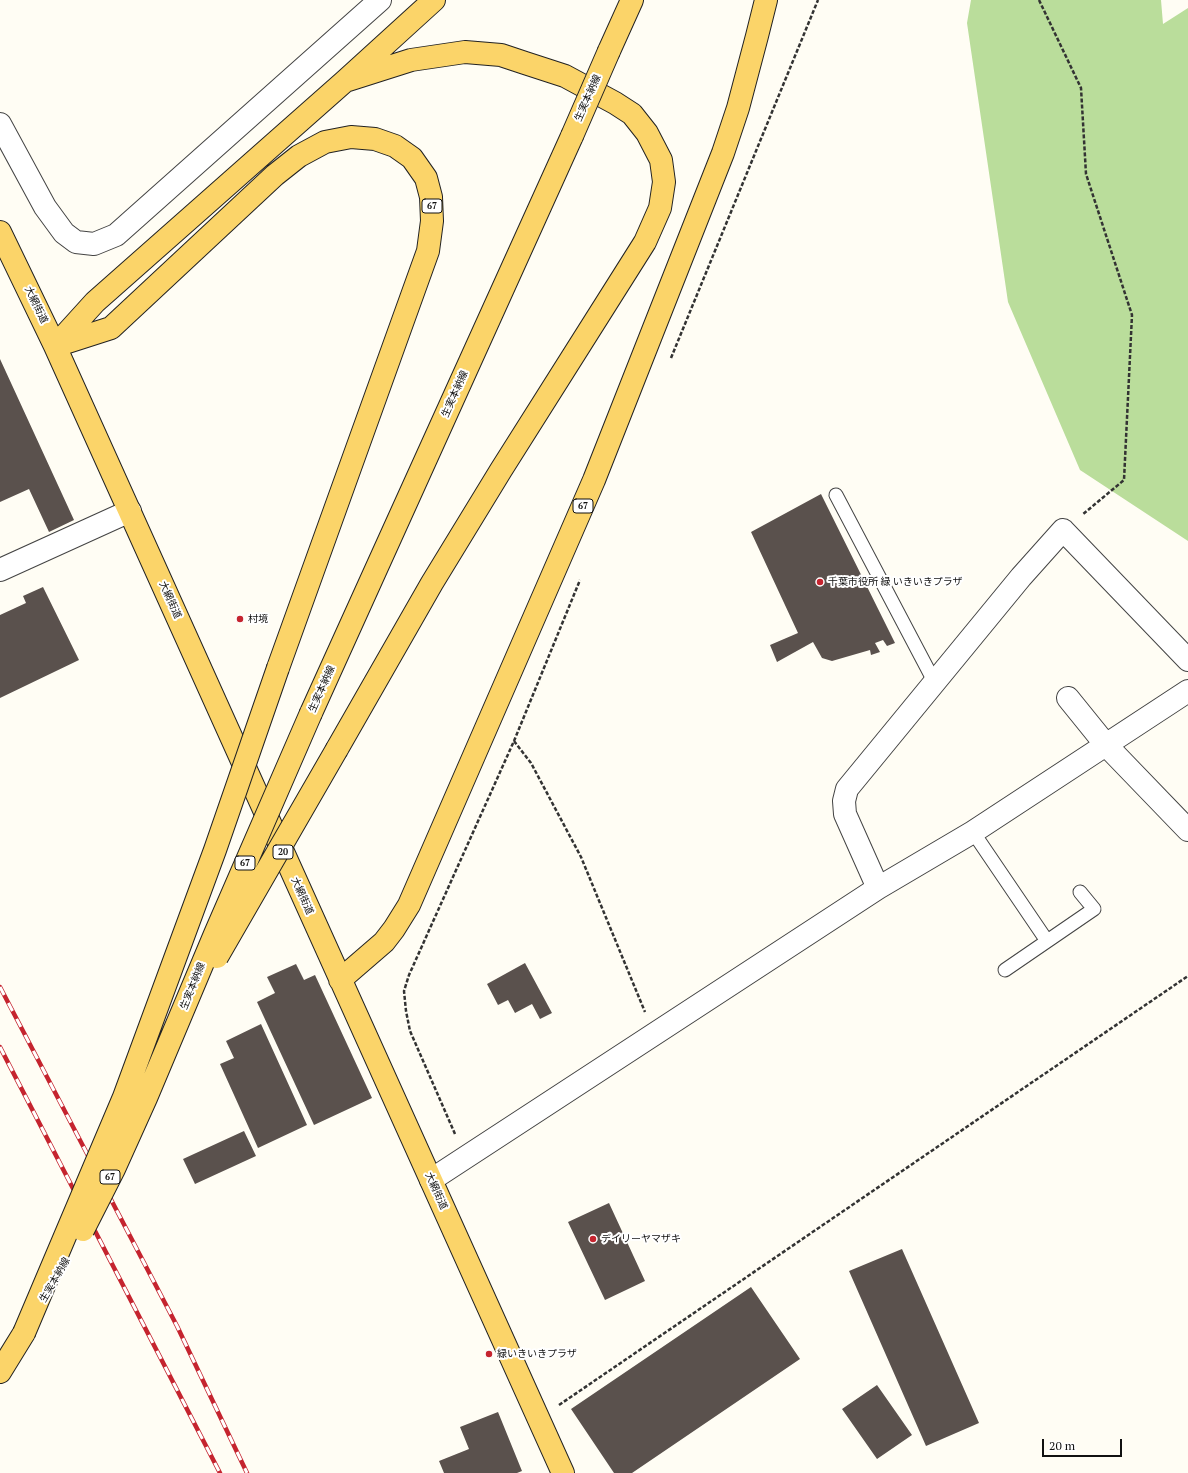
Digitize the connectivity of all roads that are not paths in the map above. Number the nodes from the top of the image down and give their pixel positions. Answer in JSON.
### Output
{"nodes":[{"id":1,"x":380,"y":0,"type":"edge"},
{"id":2,"x":434,"y":0,"type":"edge"},
{"id":3,"x":632,"y":0,"type":"edge"},
{"id":4,"x":766,"y":0,"type":"edge"},
{"id":5,"x":345,"y":81,"type":"junction"},
{"id":6,"x":0,"y":124,"type":"edge"},
{"id":7,"x":0,"y":232,"type":"edge"},
{"id":8,"x":55,"y":346,"type":"junction"},
{"id":9,"x":836,"y":495,"type":"dead end"},
{"id":10,"x":130,"y":511,"type":"junction"},
{"id":11,"x":0,"y":570,"type":"edge"},
{"id":12,"x":1188,"y":660,"type":"edge"},
{"id":13,"x":935,"y":683,"type":"junction"},
{"id":14,"x":1188,"y":691,"type":"edge"},
{"id":15,"x":1068,"y":698,"type":"dead end"},
{"id":16,"x":1106,"y":745,"type":"junction"},
{"id":17,"x":1188,"y":830,"type":"edge"},
{"id":18,"x":973,"y":832,"type":"junction"},
{"id":19,"x":878,"y":888,"type":"junction"},
{"id":20,"x":1080,"y":892,"type":"dead end"},
{"id":21,"x":1047,"y":941,"type":"junction"},
{"id":22,"x":1005,"y":970,"type":"dead end"},
{"id":23,"x":340,"y":980,"type":"junction"},
{"id":24,"x":181,"y":1014,"type":"junction"},
{"id":25,"x":431,"y":1180,"type":"junction"},
{"id":26,"x":24,"y":1333,"type":"junction"},
{"id":27,"x":0,"y":1372,"type":"edge"},
{"id":28,"x":563,"y":1473,"type":"edge"}],
"edges":[{"from":1,"to":6,"type":"street"},
{"from":2,"to":5,"type":"main road"},
{"from":3,"to":24,"type":"main road","name":"生実本納線","number":"67","bridge":true},
{"from":4,"to":23,"type":"main road","number":"67"},
{"from":5,"to":8,"type":"main road"},
{"from":5,"to":24,"type":"main road","bridge":true},
{"from":7,"to":8,"type":"main road","name":"大網街道","number":"20"},
{"from":8,"to":10,"type":"main road","name":"大網街道","number":"20"},
{"from":8,"to":26,"type":"main road","number":"67","bridge":true},
{"from":9,"to":13,"type":"lane"},
{"from":10,"to":11,"type":"street"},
{"from":10,"to":23,"type":"main road","name":"大網街道","number":"20"},
{"from":12,"to":13,"type":"street"},
{"from":13,"to":19,"type":"street"},
{"from":14,"to":16,"type":"street"},
{"from":15,"to":16,"type":"street"},
{"from":16,"to":17,"type":"street"},
{"from":16,"to":18,"type":"street"},
{"from":18,"to":19,"type":"street"},
{"from":18,"to":21,"type":"lane"},
{"from":19,"to":25,"type":"street"},
{"from":20,"to":21,"type":"lane"},
{"from":21,"to":22,"type":"lane"},
{"from":23,"to":25,"type":"main road","name":"大網街道","number":"20"},
{"from":24,"to":26,"type":"main road","name":"生実本納線","number":"67","bridge":true},
{"from":25,"to":28,"type":"main road","name":"大網街道","number":"20"},
{"from":26,"to":27,"type":"main road","name":"生実本納線","number":"67"}]}
